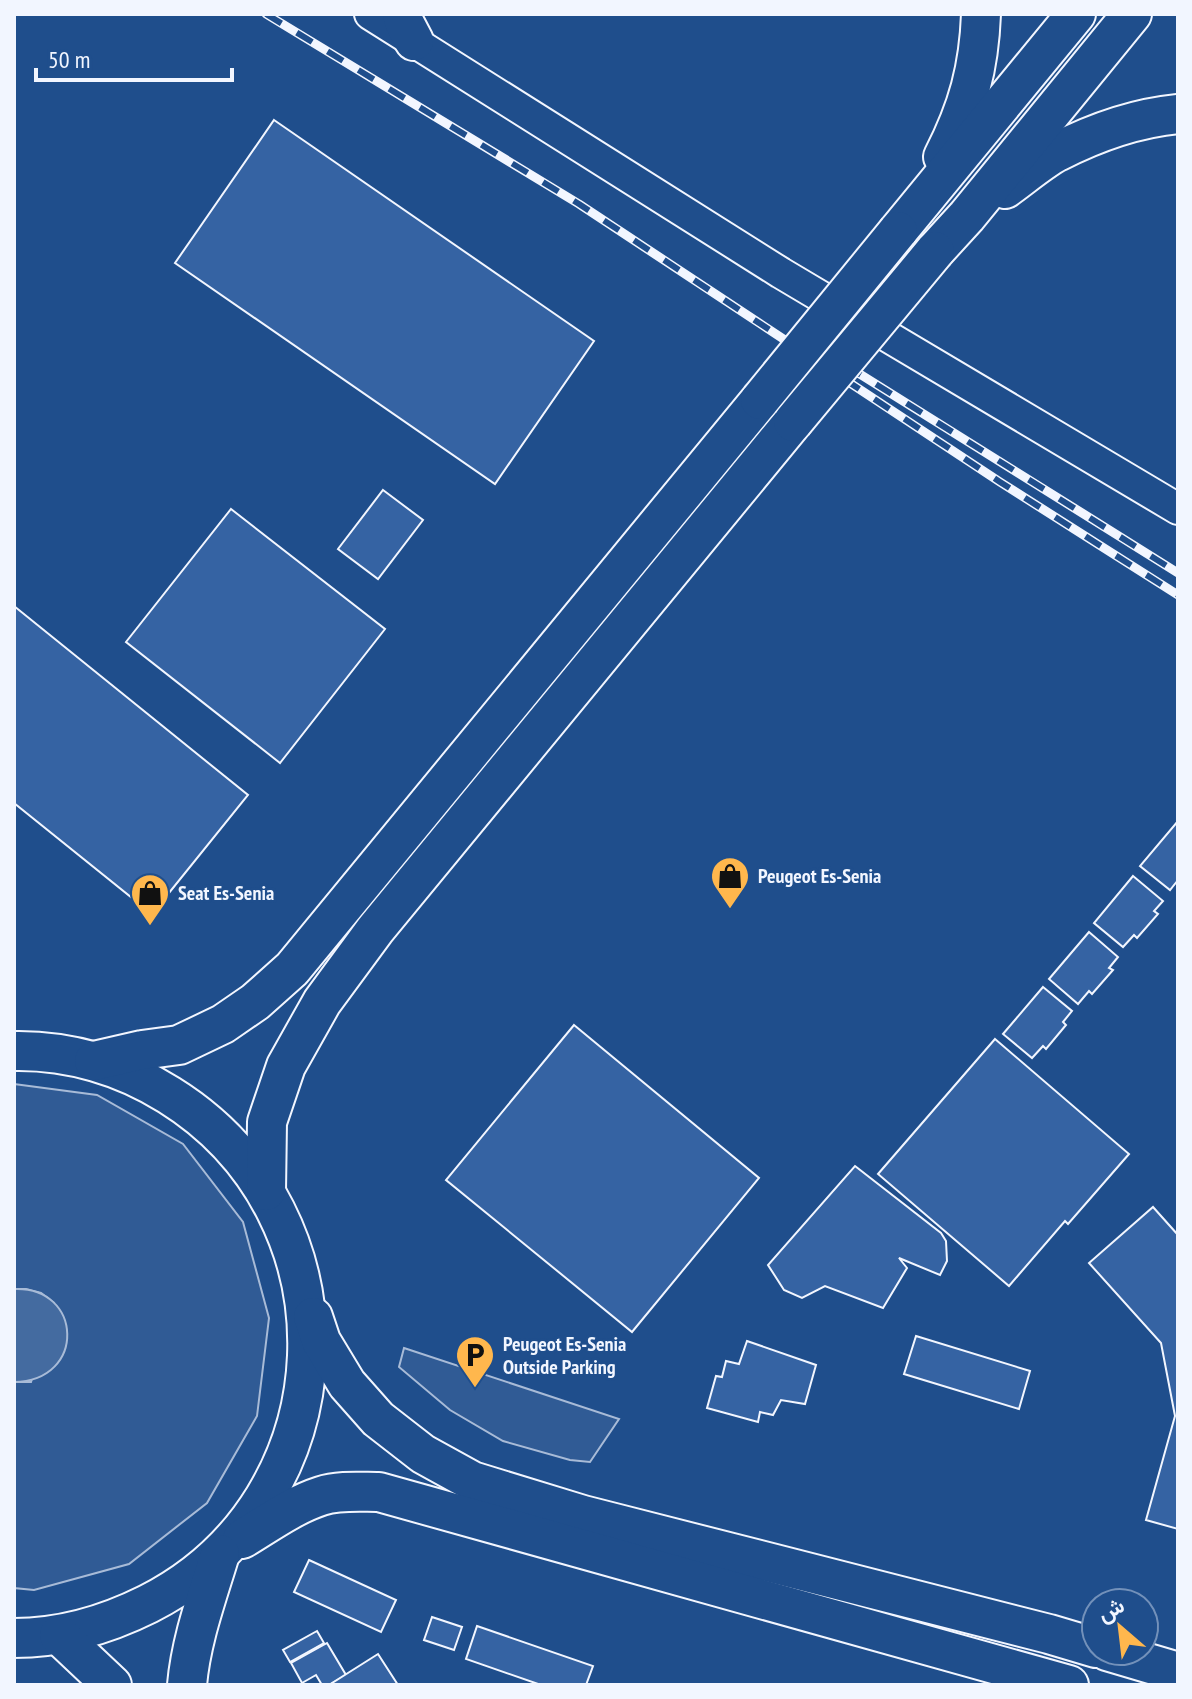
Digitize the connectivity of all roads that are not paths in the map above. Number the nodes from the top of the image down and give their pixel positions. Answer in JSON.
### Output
{"nodes":[{"id":1,"x":370,"y":14,"type":"edge"},
{"id":2,"x":981,"y":14,"type":"edge"},
{"id":3,"x":1076,"y":14,"type":"edge"},
{"id":4,"x":1132,"y":14,"type":"edge"},
{"id":5,"x":408,"y":28,"type":"edge"},
{"id":6,"x":1178,"y":114,"type":"edge"},
{"id":7,"x":967,"y":216,"type":"junction"},
{"id":8,"x":907,"y":220,"type":"junction"},
{"id":9,"x":1178,"y":509,"type":"edge"},
{"id":10,"x":19,"y":1050,"type":"edge"},
{"id":11,"x":94,"y":1061,"type":"junction"},
{"id":12,"x":266,"y":1191,"type":"junction"},
{"id":13,"x":302,"y":1281,"type":"junction"},
{"id":14,"x":223,"y":1551,"type":"junction"},
{"id":15,"x":1049,"y":1634,"type":"junction"},
{"id":16,"x":59,"y":1635,"type":"junction"},
{"id":17,"x":14,"y":1638,"type":"edge"},
{"id":18,"x":1080,"y":1643,"type":"edge"},
{"id":19,"x":1031,"y":1674,"type":"junction"},
{"id":20,"x":112,"y":1685,"type":"edge"},
{"id":21,"x":187,"y":1685,"type":"edge"},
{"id":22,"x":1069,"y":1685,"type":"edge"}],
"edges":[{"from":1,"to":5,"type":"street"},
{"from":2,"to":8,"type":"main road"},
{"from":3,"to":8,"type":"main road"},
{"from":4,"to":7,"type":"main road"},
{"from":5,"to":9,"type":"street"},
{"from":6,"to":7,"type":"main road"},
{"from":7,"to":12,"type":"main road","bridge":true},
{"from":8,"to":11,"type":"main road","bridge":true},
{"from":10,"to":11,"type":"main road"},
{"from":11,"to":12,"type":"main road"},
{"from":12,"to":13,"type":"main road"},
{"from":13,"to":14,"type":"main road"},
{"from":13,"to":15,"type":"main road"},
{"from":14,"to":16,"type":"main road"},
{"from":14,"to":19,"type":"main road"},
{"from":14,"to":21,"type":"main road"},
{"from":15,"to":18,"type":"main road"},
{"from":15,"to":19,"type":"main road"},
{"from":16,"to":17,"type":"main road"},
{"from":16,"to":20,"type":"main road"},
{"from":19,"to":22,"type":"main road"}]}
